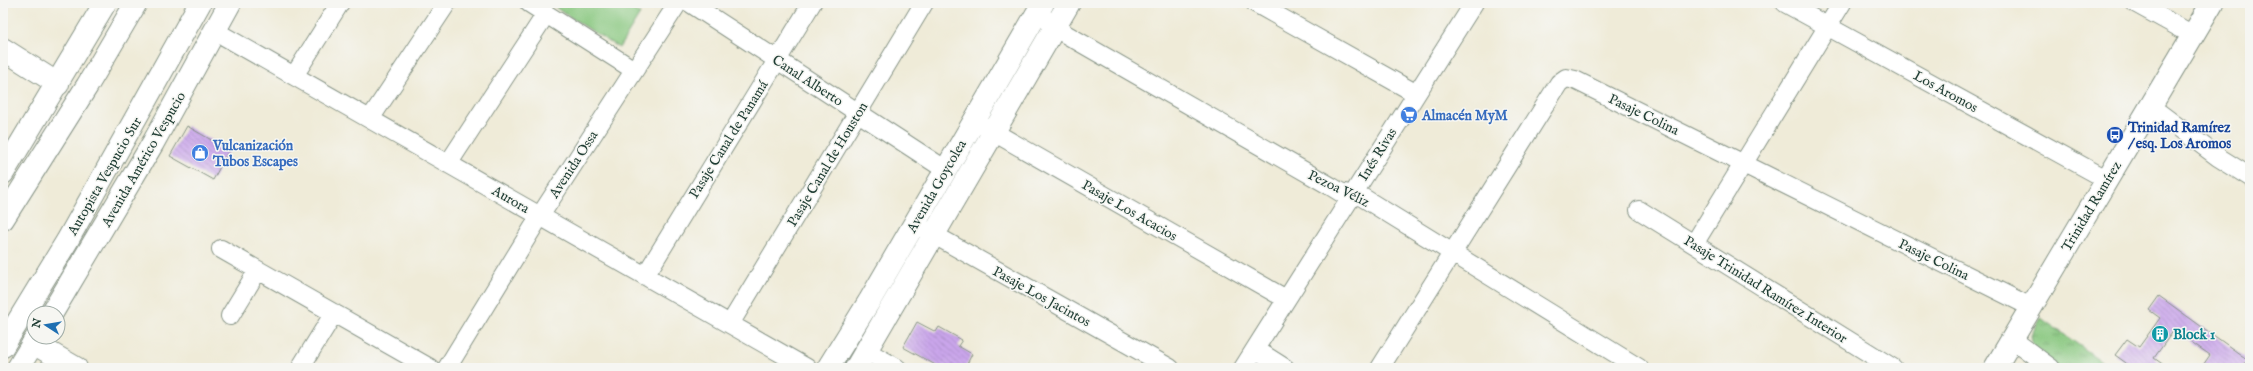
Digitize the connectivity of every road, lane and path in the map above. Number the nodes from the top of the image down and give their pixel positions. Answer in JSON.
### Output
{"nodes":[{"id":1,"x":105,"y":3,"type":"edge"},
{"id":2,"x":136,"y":3,"type":"edge"},
{"id":3,"x":200,"y":3,"type":"edge"},
{"id":4,"x":230,"y":3,"type":"edge"},
{"id":5,"x":340,"y":3,"type":"edge"},
{"id":6,"x":447,"y":3,"type":"edge"},
{"id":7,"x":529,"y":3,"type":"edge"},
{"id":8,"x":678,"y":3,"type":"edge"},
{"id":9,"x":690,"y":3,"type":"edge"},
{"id":10,"x":812,"y":3,"type":"edge"},
{"id":11,"x":924,"y":3,"type":"edge"},
{"id":12,"x":1069,"y":3,"type":"edge"},
{"id":13,"x":1255,"y":3,"type":"edge"},
{"id":14,"x":1474,"y":3,"type":"edge"},
{"id":15,"x":1785,"y":3,"type":"edge"},
{"id":16,"x":1842,"y":3,"type":"edge"},
{"id":17,"x":2135,"y":3,"type":"edge"},
{"id":18,"x":2212,"y":3,"type":"edge"},
{"id":19,"x":1041,"y":7,"type":"edge"},
{"id":20,"x":546,"y":14,"type":"junction"},
{"id":21,"x":1827,"y":26,"type":"junction"},
{"id":22,"x":1055,"y":28,"type":"junction"},
{"id":23,"x":215,"y":31,"type":"junction"},
{"id":24,"x":2193,"y":35,"type":"junction"},
{"id":25,"x":3,"y":49,"type":"edge"},
{"id":26,"x":777,"y":60,"type":"junction"},
{"id":27,"x":634,"y":70,"type":"junction"},
{"id":28,"x":294,"y":76,"type":"junction"},
{"id":29,"x":58,"y":84,"type":"junction"},
{"id":30,"x":1415,"y":93,"type":"junction"},
{"id":31,"x":2150,"y":106,"type":"junction"},
{"id":32,"x":858,"y":112,"type":"junction"},
{"id":33,"x":370,"y":120,"type":"junction"},
{"id":34,"x":974,"y":121,"type":"junction"},
{"id":35,"x":994,"y":133,"type":"junction"},
{"id":36,"x":1743,"y":163,"type":"junction"},
{"id":37,"x":448,"y":164,"type":"junction"},
{"id":38,"x":946,"y":170,"type":"junction"},
{"id":39,"x":3,"y":173,"type":"edge"},
{"id":40,"x":2250,"y":177,"type":"edge"},
{"id":41,"x":2106,"y":180,"type":"junction"},
{"id":42,"x":1352,"y":194,"type":"junction"},
{"id":43,"x":1639,"y":210,"type":"dead end"},
{"id":44,"x":540,"y":216,"type":"junction"},
{"id":45,"x":3,"y":219,"type":"edge"},
{"id":46,"x":915,"y":224,"type":"junction"},
{"id":47,"x":935,"y":236,"type":"junction"},
{"id":48,"x":1694,"y":244,"type":"junction"},
{"id":49,"x":221,"y":249,"type":"dead end"},
{"id":50,"x":1452,"y":253,"type":"junction"},
{"id":51,"x":258,"y":270,"type":"junction"},
{"id":52,"x":645,"y":276,"type":"junction"},
{"id":53,"x":1286,"y":299,"type":"junction"},
{"id":54,"x":57,"y":305,"type":"edge"},
{"id":55,"x":2031,"y":307,"type":"junction"},
{"id":56,"x":334,"y":313,"type":"junction"},
{"id":57,"x":230,"y":316,"type":"dead end"},
{"id":58,"x":730,"y":324,"type":"junction"},
{"id":59,"x":2012,"y":339,"type":"junction"},
{"id":60,"x":32,"y":345,"type":"edge"},
{"id":61,"x":42,"y":345,"type":"edge"},
{"id":62,"x":3,"y":346,"type":"edge"},
{"id":63,"x":1255,"y":349,"type":"junction"},
{"id":64,"x":861,"y":359,"type":"edge"},
{"id":65,"x":302,"y":364,"type":"dead end"},
{"id":66,"x":18,"y":368,"type":"edge"},
{"id":67,"x":76,"y":368,"type":"edge"},
{"id":68,"x":430,"y":368,"type":"edge"},
{"id":69,"x":447,"y":368,"type":"edge"},
{"id":70,"x":807,"y":368,"type":"edge"},
{"id":71,"x":828,"y":368,"type":"edge"},
{"id":72,"x":897,"y":368,"type":"edge"},
{"id":73,"x":1170,"y":368,"type":"edge"},
{"id":74,"x":1243,"y":368,"type":"edge"},
{"id":75,"x":1285,"y":368,"type":"edge"},
{"id":76,"x":1380,"y":368,"type":"edge"},
{"id":77,"x":1639,"y":368,"type":"edge"},
{"id":78,"x":1893,"y":368,"type":"edge"},
{"id":79,"x":1995,"y":368,"type":"edge"},
{"id":80,"x":2051,"y":368,"type":"edge"}],
"edges":[{"from":1,"to":29,"type":"main road"},
{"from":2,"to":45,"type":"main road"},
{"from":3,"to":62,"type":"main road","name":"Autopista Vespucio Sur"},
{"from":4,"to":23,"type":"main road","name":"Avenida Américo Vespucio"},
{"from":5,"to":28,"type":"street"},
{"from":6,"to":33,"type":"street"},
{"from":7,"to":20,"type":"street"},
{"from":8,"to":27,"type":"street","name":"Avenida Ossa"},
{"from":9,"to":26,"type":"street","name":"Canal Alberto"},
{"from":10,"to":26,"type":"street","name":"Pasaje Canal de Panamá"},
{"from":11,"to":32,"type":"street","name":"Pasaje Canal de Houston"},
{"from":12,"to":22,"type":"main road","name":"Avenida Goycolea"},
{"from":13,"to":30,"type":"street"},
{"from":14,"to":30,"type":"street","name":"Inés Rivas"},
{"from":15,"to":21,"type":"street","name":"Los Aromos"},
{"from":16,"to":21,"type":"street"},
{"from":17,"to":24,"type":"street"},
{"from":18,"to":24,"type":"main road","name":"Trinidad Ramírez"},
{"from":19,"to":22,"type":"street","name":"Pezoa Véliz"},
{"from":19,"to":34,"type":"main road","name":"Avenida Goycolea"},
{"from":20,"to":27,"type":"street"},
{"from":20,"to":37,"type":"street"},
{"from":21,"to":36,"type":"street"},
{"from":21,"to":41,"type":"street","name":"Los Aromos"},
{"from":22,"to":35,"type":"main road","name":"Avenida Goycolea"},
{"from":22,"to":42,"type":"street","name":"Pezoa Véliz"},
{"from":23,"to":28,"type":"street","name":"Aurora"},
{"from":23,"to":54,"type":"main road","name":"Avenida Américo Vespucio"},
{"from":24,"to":31,"type":"main road","name":"Trinidad Ramírez"},
{"from":25,"to":29,"type":"main road"},
{"from":26,"to":32,"type":"street","name":"Canal Alberto"},
{"from":26,"to":52,"type":"street","name":"Pasaje Canal de Panamá"},
{"from":27,"to":44,"type":"street","name":"Avenida Ossa"},
{"from":28,"to":33,"type":"street","name":"Aurora"},
{"from":29,"to":39,"type":"main road"},
{"from":30,"to":42,"type":"street","name":"Inés Rivas"},
{"from":31,"to":40,"type":"street"},
{"from":31,"to":41,"type":"main road","name":"Trinidad Ramírez"},
{"from":32,"to":38,"type":"street","name":"Canal Alberto"},
{"from":32,"to":58,"type":"street","name":"Pasaje Canal de Houston"},
{"from":33,"to":37,"type":"street","name":"Aurora"},
{"from":34,"to":35,"type":"street","name":"Pasaje Los Acacios"},
{"from":34,"to":38,"type":"main road","name":"Avenida Goycolea"},
{"from":35,"to":47,"type":"main road","name":"Avenida Goycolea"},
{"from":35,"to":53,"type":"street","name":"Pasaje Los Acacios"},
{"from":36,"to":48,"type":"street"},
{"from":36,"to":50,"type":"street","name":"Pasaje Colina"},
{"from":36,"to":55,"type":"street","name":"Pasaje Colina"},
{"from":37,"to":44,"type":"street","name":"Aurora"},
{"from":38,"to":46,"type":"main road","name":"Avenida Goycolea"},
{"from":41,"to":55,"type":"main road","name":"Trinidad Ramírez"},
{"from":42,"to":50,"type":"street","name":"Pezoa Véliz"},
{"from":42,"to":53,"type":"street","name":"Inés Rivas"},
{"from":43,"to":48,"type":"street","name":"Pasaje Trinidad Ramírez Interior"},
{"from":44,"to":52,"type":"street","name":"Aurora"},
{"from":44,"to":69,"type":"street","name":"Avenida Ossa"},
{"from":46,"to":47,"type":"street","name":"Pasaje Los Jacintos"},
{"from":46,"to":71,"type":"main road","name":"Avenida Goycolea"},
{"from":47,"to":64,"type":"main road","name":"Avenida Goycolea"},
{"from":47,"to":73,"type":"street","name":"Pasaje Los Jacintos"},
{"from":48,"to":78,"type":"street","name":"Pasaje Trinidad Ramírez Interior"},
{"from":49,"to":51,"type":"street"},
{"from":50,"to":76,"type":"street","name":"Pasaje Colina"},
{"from":50,"to":77,"type":"street","name":"Pezoa Véliz"},
{"from":51,"to":56,"type":"street"},
{"from":51,"to":57,"type":"street"},
{"from":52,"to":58,"type":"street","name":"Aurora"},
{"from":53,"to":63,"type":"street","name":"Inés Rivas"},
{"from":55,"to":59,"type":"main road","name":"Trinidad Ramírez"},
{"from":56,"to":65,"type":"street"},
{"from":56,"to":68,"type":"street"},
{"from":58,"to":70,"type":"street","name":"Aurora"},
{"from":59,"to":79,"type":"main road","name":"Trinidad Ramírez"},
{"from":59,"to":80,"type":"street"},
{"from":60,"to":66,"type":"main road"},
{"from":61,"to":67,"type":"main road"},
{"from":63,"to":74,"type":"street","name":"Inés Rivas"},
{"from":63,"to":75,"type":"street"},
{"from":64,"to":72,"type":"street"}]}
